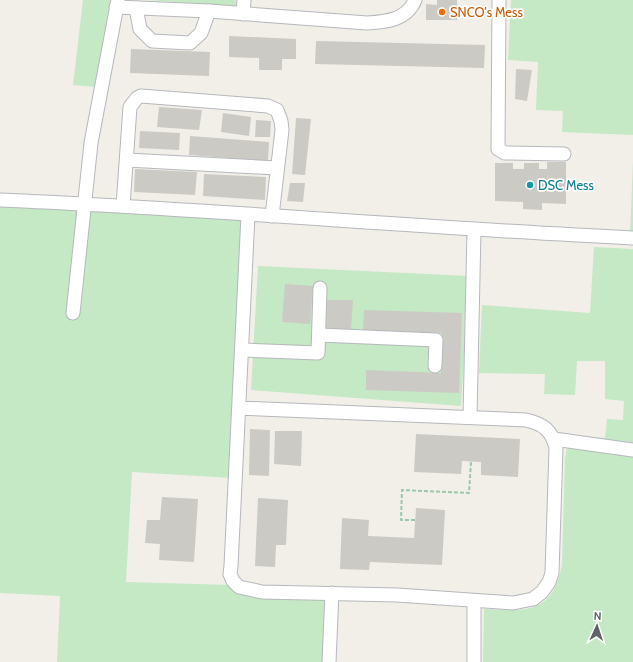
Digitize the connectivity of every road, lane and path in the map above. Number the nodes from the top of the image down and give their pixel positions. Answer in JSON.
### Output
{"nodes":[{"id":1,"x":244,"y":0,"type":"edge"},
{"id":2,"x":415,"y":0,"type":"edge"},
{"id":3,"x":499,"y":0,"type":"edge"},
{"id":4,"x":117,"y":4,"type":"edge"},
{"id":5,"x":136,"y":8,"type":"junction"},
{"id":6,"x":209,"y":11,"type":"junction"},
{"id":7,"x":243,"y":14,"type":"junction"},
{"id":8,"x":564,"y":154,"type":"dead end"},
{"id":9,"x":128,"y":160,"type":"junction"},
{"id":10,"x":277,"y":168,"type":"junction"},
{"id":11,"x":0,"y":200,"type":"edge"},
{"id":12,"x":83,"y":204,"type":"junction"},
{"id":13,"x":123,"y":206,"type":"junction"},
{"id":14,"x":248,"y":215,"type":"junction"},
{"id":15,"x":272,"y":216,"type":"junction"},
{"id":16,"x":474,"y":230,"type":"junction"},
{"id":17,"x":633,"y":238,"type":"edge"},
{"id":18,"x":320,"y":288,"type":"dead end"},
{"id":19,"x":73,"y":313,"type":"dead end"},
{"id":20,"x":319,"y":335,"type":"junction"},
{"id":21,"x":242,"y":350,"type":"junction"},
{"id":22,"x":435,"y":366,"type":"dead end"},
{"id":23,"x":239,"y":408,"type":"junction"},
{"id":24,"x":470,"y":417,"type":"junction"},
{"id":25,"x":554,"y":439,"type":"junction"},
{"id":26,"x":633,"y":450,"type":"edge"},
{"id":27,"x":471,"y":462,"type":"dead end"},
{"id":28,"x":415,"y":520,"type":"dead end"},
{"id":29,"x":332,"y":593,"type":"junction"},
{"id":30,"x":474,"y":601,"type":"junction"},
{"id":31,"x":329,"y":662,"type":"edge"},
{"id":32,"x":474,"y":662,"type":"edge"}],
"edges":[{"from":1,"to":7,"type":"lane"},
{"from":2,"to":7,"type":"lane"},
{"from":3,"to":8,"type":"lane"},
{"from":4,"to":5,"type":"lane"},
{"from":4,"to":12,"type":"lane"},
{"from":5,"to":6,"type":"lane"},
{"from":5,"to":6,"type":"lane"},
{"from":6,"to":7,"type":"lane"},
{"from":9,"to":10,"type":"lane"},
{"from":9,"to":10,"type":"lane"},
{"from":9,"to":13,"type":"lane"},
{"from":10,"to":15,"type":"lane"},
{"from":11,"to":12,"type":"lane"},
{"from":12,"to":13,"type":"lane"},
{"from":12,"to":19,"type":"lane"},
{"from":13,"to":14,"type":"lane"},
{"from":14,"to":15,"type":"lane"},
{"from":14,"to":21,"type":"lane"},
{"from":15,"to":16,"type":"lane"},
{"from":16,"to":17,"type":"lane"},
{"from":16,"to":24,"type":"lane"},
{"from":18,"to":20,"type":"lane"},
{"from":20,"to":21,"type":"lane"},
{"from":20,"to":22,"type":"lane"},
{"from":21,"to":23,"type":"lane"},
{"from":23,"to":24,"type":"lane"},
{"from":23,"to":29,"type":"lane"},
{"from":24,"to":25,"type":"lane"},
{"from":25,"to":26,"type":"lane"},
{"from":25,"to":30,"type":"lane"},
{"from":27,"to":28,"type":"path"},
{"from":29,"to":30,"type":"lane"},
{"from":29,"to":31,"type":"lane"},
{"from":30,"to":32,"type":"lane"}]}
